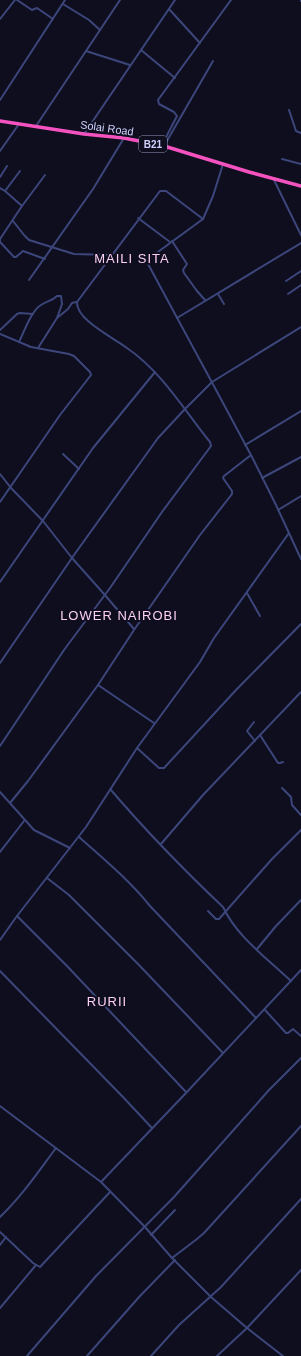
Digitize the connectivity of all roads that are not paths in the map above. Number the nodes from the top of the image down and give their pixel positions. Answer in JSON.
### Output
{"nodes":[{"id":1,"x":16,"y":0,"type":"edge"},
{"id":2,"x":65,"y":0,"type":"edge"},
{"id":3,"x":120,"y":0,"type":"edge"},
{"id":4,"x":175,"y":0,"type":"edge"},
{"id":5,"x":231,"y":0,"type":"edge"},
{"id":6,"x":63,"y":4,"type":"junction"},
{"id":7,"x":168,"y":9,"type":"junction"},
{"id":8,"x":0,"y":19,"type":"edge"},
{"id":9,"x":53,"y":19,"type":"junction"},
{"id":10,"x":100,"y":30,"type":"junction"},
{"id":11,"x":200,"y":43,"type":"junction"},
{"id":12,"x":141,"y":50,"type":"junction"},
{"id":13,"x":86,"y":51,"type":"junction"},
{"id":14,"x":213,"y":61,"type":"dead end"},
{"id":15,"x":130,"y":65,"type":"junction"},
{"id":16,"x":175,"y":78,"type":"junction"},
{"id":17,"x":0,"y":100,"type":"edge"},
{"id":18,"x":289,"y":110,"type":"dead end"},
{"id":19,"x":0,"y":121,"type":"edge"},
{"id":20,"x":19,"y":124,"type":"junction"},
{"id":21,"x":36,"y":126,"type":"junction"},
{"id":22,"x":301,"y":133,"type":"edge"},
{"id":23,"x":84,"y":134,"type":"junction"},
{"id":24,"x":124,"y":138,"type":"junction"},
{"id":25,"x":163,"y":146,"type":"junction"},
{"id":26,"x":0,"y":151,"type":"edge"},
{"id":27,"x":282,"y":159,"type":"dead end"},
{"id":28,"x":223,"y":164,"type":"junction"},
{"id":29,"x":301,"y":164,"type":"edge"},
{"id":30,"x":7,"y":166,"type":"dead end"},
{"id":31,"x":20,"y":171,"type":"dead end"},
{"id":32,"x":45,"y":175,"type":"dead end"},
{"id":33,"x":0,"y":177,"type":"edge"},
{"id":34,"x":274,"y":179,"type":"junction"},
{"id":35,"x":301,"y":186,"type":"edge"},
{"id":36,"x":0,"y":188,"type":"edge"},
{"id":37,"x":5,"y":191,"type":"junction"},
{"id":38,"x":22,"y":206,"type":"junction"},
{"id":39,"x":138,"y":218,"type":"junction"},
{"id":40,"x":203,"y":219,"type":"junction"},
{"id":41,"x":12,"y":220,"type":"junction"},
{"id":42,"x":301,"y":235,"type":"edge"},
{"id":43,"x":171,"y":242,"type":"junction"},
{"id":44,"x":301,"y":243,"type":"edge"},
{"id":45,"x":52,"y":248,"type":"junction"},
{"id":46,"x":112,"y":255,"type":"junction"},
{"id":47,"x":45,"y":259,"type":"junction"},
{"id":48,"x":301,"y":271,"type":"edge"},
{"id":49,"x":29,"y":280,"type":"dead end"},
{"id":50,"x":286,"y":281,"type":"dead end"},
{"id":51,"x":301,"y":285,"type":"edge"},
{"id":52,"x":218,"y":294,"type":"junction"},
{"id":53,"x":288,"y":294,"type":"dead end"},
{"id":54,"x":206,"y":300,"type":"junction"},
{"id":55,"x":77,"y":302,"type":"junction"},
{"id":56,"x":224,"y":304,"type":"dead end"},
{"id":57,"x":59,"y":311,"type":"junction"},
{"id":58,"x":33,"y":314,"type":"junction"},
{"id":59,"x":62,"y":314,"type":"junction"},
{"id":60,"x":57,"y":318,"type":"junction"},
{"id":61,"x":177,"y":318,"type":"junction"},
{"id":62,"x":301,"y":327,"type":"edge"},
{"id":63,"x":0,"y":330,"type":"edge"},
{"id":64,"x":0,"y":334,"type":"edge"},
{"id":65,"x":19,"y":342,"type":"junction"},
{"id":66,"x":38,"y":348,"type":"junction"},
{"id":67,"x":155,"y":372,"type":"junction"},
{"id":68,"x":212,"y":382,"type":"junction"},
{"id":69,"x":185,"y":409,"type":"junction"},
{"id":70,"x":301,"y":411,"type":"edge"},
{"id":71,"x":245,"y":445,"type":"junction"},
{"id":72,"x":63,"y":454,"type":"dead end"},
{"id":73,"x":250,"y":456,"type":"junction"},
{"id":74,"x":301,"y":457,"type":"edge"},
{"id":75,"x":79,"y":469,"type":"junction"},
{"id":76,"x":0,"y":474,"type":"edge"},
{"id":77,"x":262,"y":478,"type":"junction"},
{"id":78,"x":11,"y":488,"type":"junction"},
{"id":79,"x":301,"y":496,"type":"edge"},
{"id":80,"x":0,"y":502,"type":"edge"},
{"id":81,"x":278,"y":510,"type":"junction"},
{"id":82,"x":43,"y":522,"type":"junction"},
{"id":83,"x":289,"y":533,"type":"junction"},
{"id":84,"x":72,"y":558,"type":"junction"},
{"id":85,"x":301,"y":559,"type":"edge"},
{"id":86,"x":0,"y":582,"type":"edge"},
{"id":87,"x":247,"y":593,"type":"junction"},
{"id":88,"x":104,"y":594,"type":"junction"},
{"id":89,"x":260,"y":616,"type":"dead end"},
{"id":90,"x":301,"y":624,"type":"edge"},
{"id":91,"x":134,"y":630,"type":"junction"},
{"id":92,"x":0,"y":663,"type":"edge"},
{"id":93,"x":98,"y":685,"type":"junction"},
{"id":94,"x":301,"y":692,"type":"edge"},
{"id":95,"x":254,"y":722,"type":"dead end"},
{"id":96,"x":154,"y":723,"type":"junction"},
{"id":97,"x":260,"y":735,"type":"junction"},
{"id":98,"x":255,"y":741,"type":"junction"},
{"id":99,"x":0,"y":746,"type":"edge"},
{"id":100,"x":137,"y":748,"type":"junction"},
{"id":101,"x":284,"y":762,"type":"dead end"},
{"id":102,"x":282,"y":788,"type":"dead end"},
{"id":103,"x":111,"y":790,"type":"junction"},
{"id":104,"x":0,"y":792,"type":"edge"},
{"id":105,"x":10,"y":803,"type":"junction"},
{"id":106,"x":301,"y":815,"type":"edge"},
{"id":107,"x":24,"y":821,"type":"junction"},
{"id":108,"x":301,"y":830,"type":"edge"},
{"id":109,"x":79,"y":837,"type":"junction"},
{"id":110,"x":161,"y":844,"type":"junction"},
{"id":111,"x":70,"y":848,"type":"junction"},
{"id":112,"x":0,"y":852,"type":"edge"},
{"id":113,"x":47,"y":878,"type":"junction"},
{"id":114,"x":301,"y":900,"type":"edge"},
{"id":115,"x":208,"y":911,"type":"dead end"},
{"id":116,"x":225,"y":911,"type":"junction"},
{"id":117,"x":17,"y":916,"type":"junction"},
{"id":118,"x":0,"y":940,"type":"edge"},
{"id":119,"x":257,"y":949,"type":"junction"},
{"id":120,"x":301,"y":970,"type":"edge"},
{"id":121,"x":0,"y":971,"type":"edge"},
{"id":122,"x":291,"y":980,"type":"junction"},
{"id":123,"x":265,"y":1009,"type":"junction"},
{"id":124,"x":256,"y":1018,"type":"junction"},
{"id":125,"x":301,"y":1036,"type":"edge"},
{"id":126,"x":223,"y":1054,"type":"junction"},
{"id":127,"x":301,"y":1058,"type":"edge"},
{"id":128,"x":186,"y":1093,"type":"junction"},
{"id":129,"x":0,"y":1106,"type":"edge"},
{"id":130,"x":301,"y":1126,"type":"edge"},
{"id":131,"x":152,"y":1128,"type":"junction"},
{"id":132,"x":56,"y":1148,"type":"junction"},
{"id":133,"x":101,"y":1182,"type":"junction"},
{"id":134,"x":110,"y":1192,"type":"junction"},
{"id":135,"x":301,"y":1199,"type":"edge"},
{"id":136,"x":175,"y":1210,"type":"dead end"},
{"id":137,"x":0,"y":1217,"type":"edge"},
{"id":138,"x":145,"y":1227,"type":"junction"},
{"id":139,"x":0,"y":1232,"type":"edge"},
{"id":140,"x":151,"y":1235,"type":"junction"},
{"id":141,"x":6,"y":1237,"type":"junction"},
{"id":142,"x":0,"y":1245,"type":"edge"},
{"id":143,"x":172,"y":1258,"type":"junction"},
{"id":144,"x":175,"y":1260,"type":"junction"},
{"id":145,"x":36,"y":1265,"type":"junction"},
{"id":146,"x":301,"y":1270,"type":"edge"},
{"id":147,"x":210,"y":1297,"type":"junction"},
{"id":148,"x":0,"y":1308,"type":"edge"},
{"id":149,"x":247,"y":1328,"type":"junction"},
{"id":150,"x":27,"y":1356,"type":"edge"},
{"id":151,"x":87,"y":1356,"type":"edge"},
{"id":152,"x":151,"y":1356,"type":"edge"},
{"id":153,"x":217,"y":1356,"type":"edge"},
{"id":154,"x":283,"y":1356,"type":"edge"}],
"edges":[{"from":1,"to":8,"type":"street"},
{"from":1,"to":9,"type":"street"},
{"from":2,"to":6,"type":"street"},
{"from":3,"to":10,"type":"street"},
{"from":4,"to":7,"type":"street"},
{"from":5,"to":11,"type":"street"},
{"from":6,"to":9,"type":"street"},
{"from":6,"to":10,"type":"street"},
{"from":7,"to":11,"type":"street"},
{"from":7,"to":12,"type":"street"},
{"from":9,"to":17,"type":"street"},
{"from":10,"to":13,"type":"street"},
{"from":11,"to":16,"type":"street"},
{"from":12,"to":15,"type":"street"},
{"from":12,"to":16,"type":"street"},
{"from":13,"to":15,"type":"street"},
{"from":13,"to":21,"type":"street"},
{"from":14,"to":25,"type":"street"},
{"from":15,"to":23,"type":"street"},
{"from":16,"to":25,"type":"street"},
{"from":18,"to":22,"type":"street"},
{"from":19,"to":20,"type":"highway","name":"Solai Road","number":"B21"},
{"from":20,"to":21,"type":"highway","name":"Solai Road","number":"B21"},
{"from":20,"to":26,"type":"street"},
{"from":21,"to":23,"type":"highway","name":"Solai Road","number":"B21"},
{"from":23,"to":24,"type":"highway","name":"Solai Road","number":"B21"},
{"from":24,"to":25,"type":"highway","name":"Solai Road","number":"B21"},
{"from":24,"to":45,"type":"street"},
{"from":25,"to":28,"type":"highway","name":"Solai Road","number":"B21"},
{"from":27,"to":29,"type":"street"},
{"from":28,"to":34,"type":"highway","name":"Solai Road","number":"B21"},
{"from":28,"to":40,"type":"street"},
{"from":30,"to":33,"type":"street"},
{"from":31,"to":37,"type":"street"},
{"from":32,"to":38,"type":"street"},
{"from":34,"to":35,"type":"highway","name":"Solai Road","number":"B21"},
{"from":34,"to":42,"type":"street"},
{"from":36,"to":37,"type":"street"},
{"from":37,"to":38,"type":"street"},
{"from":38,"to":41,"type":"street"},
{"from":39,"to":40,"type":"street"},
{"from":39,"to":43,"type":"street"},
{"from":39,"to":46,"type":"street"},
{"from":40,"to":43,"type":"street"},
{"from":41,"to":45,"type":"street"},
{"from":41,"to":47,"type":"street"},
{"from":43,"to":54,"type":"street"},
{"from":43,"to":61,"type":"street"},
{"from":44,"to":52,"type":"street"},
{"from":45,"to":46,"type":"street"},
{"from":45,"to":47,"type":"street"},
{"from":46,"to":55,"type":"street"},
{"from":47,"to":49,"type":"street"},
{"from":48,"to":50,"type":"street"},
{"from":51,"to":53,"type":"street"},
{"from":52,"to":54,"type":"street"},
{"from":52,"to":56,"type":"street"},
{"from":54,"to":61,"type":"street"},
{"from":55,"to":59,"type":"street"},
{"from":55,"to":67,"type":"street"},
{"from":57,"to":58,"type":"street"},
{"from":57,"to":59,"type":"street"},
{"from":57,"to":60,"type":"street"},
{"from":58,"to":63,"type":"street"},
{"from":58,"to":65,"type":"street"},
{"from":59,"to":60,"type":"street"},
{"from":60,"to":66,"type":"street"},
{"from":61,"to":68,"type":"street"},
{"from":62,"to":68,"type":"street"},
{"from":64,"to":65,"type":"street"},
{"from":65,"to":66,"type":"street"},
{"from":66,"to":78,"type":"street"},
{"from":67,"to":69,"type":"street"},
{"from":67,"to":75,"type":"street"},
{"from":68,"to":69,"type":"street"},
{"from":68,"to":71,"type":"street"},
{"from":69,"to":84,"type":"street"},
{"from":69,"to":88,"type":"street"},
{"from":70,"to":71,"type":"street"},
{"from":71,"to":73,"type":"street"},
{"from":72,"to":75,"type":"street"},
{"from":73,"to":77,"type":"street"},
{"from":73,"to":91,"type":"street"},
{"from":74,"to":77,"type":"street"},
{"from":75,"to":82,"type":"street"},
{"from":76,"to":78,"type":"street"},
{"from":77,"to":81,"type":"street"},
{"from":78,"to":80,"type":"street"},
{"from":78,"to":82,"type":"street"},
{"from":79,"to":81,"type":"street"},
{"from":81,"to":83,"type":"street"},
{"from":82,"to":84,"type":"street"},
{"from":82,"to":86,"type":"street"},
{"from":83,"to":85,"type":"street"},
{"from":83,"to":87,"type":"street"},
{"from":84,"to":88,"type":"street"},
{"from":84,"to":92,"type":"street"},
{"from":87,"to":89,"type":"street"},
{"from":87,"to":96,"type":"street"},
{"from":88,"to":91,"type":"street"},
{"from":88,"to":99,"type":"street"},
{"from":90,"to":100,"type":"street"},
{"from":91,"to":93,"type":"street"},
{"from":93,"to":96,"type":"street"},
{"from":93,"to":105,"type":"street"},
{"from":94,"to":97,"type":"street"},
{"from":95,"to":98,"type":"street"},
{"from":96,"to":100,"type":"street"},
{"from":97,"to":98,"type":"street"},
{"from":97,"to":101,"type":"street"},
{"from":98,"to":110,"type":"street"},
{"from":100,"to":103,"type":"street"},
{"from":102,"to":106,"type":"street"},
{"from":103,"to":109,"type":"street"},
{"from":103,"to":110,"type":"street"},
{"from":104,"to":105,"type":"street"},
{"from":105,"to":107,"type":"street"},
{"from":107,"to":111,"type":"street"},
{"from":107,"to":112,"type":"street"},
{"from":108,"to":116,"type":"street"},
{"from":109,"to":111,"type":"street"},
{"from":109,"to":124,"type":"street"},
{"from":110,"to":116,"type":"street"},
{"from":111,"to":113,"type":"street"},
{"from":113,"to":117,"type":"street"},
{"from":113,"to":126,"type":"street"},
{"from":114,"to":119,"type":"street"},
{"from":115,"to":116,"type":"street"},
{"from":116,"to":119,"type":"street"},
{"from":117,"to":118,"type":"street"},
{"from":117,"to":128,"type":"street"},
{"from":119,"to":122,"type":"street"},
{"from":120,"to":122,"type":"street"},
{"from":121,"to":131,"type":"street"},
{"from":122,"to":123,"type":"street"},
{"from":123,"to":124,"type":"street"},
{"from":123,"to":125,"type":"street"},
{"from":124,"to":126,"type":"street"},
{"from":126,"to":128,"type":"street"},
{"from":127,"to":138,"type":"street"},
{"from":128,"to":131,"type":"street"},
{"from":129,"to":132,"type":"street"},
{"from":130,"to":143,"type":"street"},
{"from":131,"to":133,"type":"street"},
{"from":132,"to":133,"type":"street"},
{"from":132,"to":137,"type":"street"},
{"from":133,"to":134,"type":"street"},
{"from":134,"to":138,"type":"street"},
{"from":134,"to":145,"type":"street"},
{"from":135,"to":147,"type":"street"},
{"from":136,"to":140,"type":"street"},
{"from":138,"to":140,"type":"street"},
{"from":138,"to":150,"type":"street"},
{"from":139,"to":141,"type":"street"},
{"from":140,"to":143,"type":"street"},
{"from":141,"to":142,"type":"street"},
{"from":141,"to":145,"type":"street"},
{"from":143,"to":144,"type":"street"},
{"from":144,"to":147,"type":"street"},
{"from":144,"to":151,"type":"street"},
{"from":145,"to":148,"type":"street"},
{"from":146,"to":149,"type":"street"},
{"from":147,"to":149,"type":"street"},
{"from":147,"to":152,"type":"street"},
{"from":149,"to":153,"type":"street"},
{"from":149,"to":154,"type":"street"}]}
